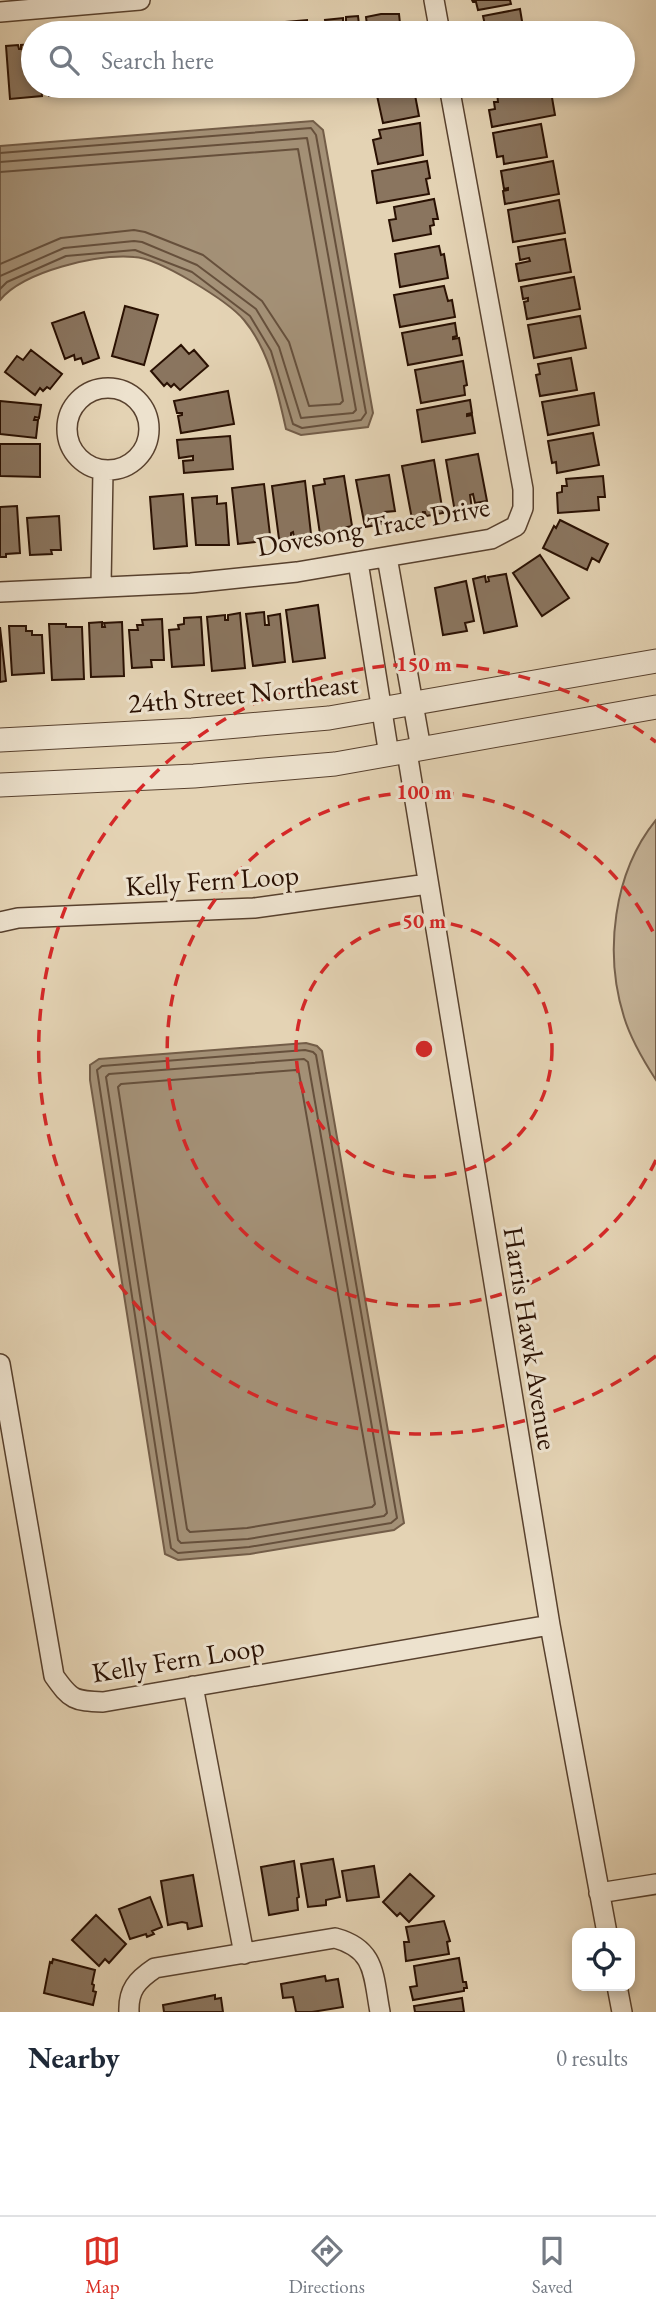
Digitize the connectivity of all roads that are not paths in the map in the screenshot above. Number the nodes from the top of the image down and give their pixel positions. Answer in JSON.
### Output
{"nodes":[{"id":1,"x":140,"y":0,"type":"edge"},
{"id":2,"x":434,"y":0,"type":"edge"},
{"id":3,"x":0,"y":12,"type":"edge"},
{"id":4,"x":438,"y":21,"type":"edge"},
{"id":5,"x":451,"y":98,"type":"edge"},
{"id":6,"x":103,"y":470,"type":"junction"},
{"id":7,"x":387,"y":557,"type":"junction"},
{"id":8,"x":358,"y":562,"type":"junction"},
{"id":9,"x":102,"y":586,"type":"junction"},
{"id":10,"x":0,"y":592,"type":"edge"},
{"id":11,"x":656,"y":660,"type":"edge"},
{"id":12,"x":413,"y":704,"type":"junction"},
{"id":13,"x":656,"y":707,"type":"edge"},
{"id":14,"x":381,"y":710,"type":"junction"},
{"id":15,"x":0,"y":740,"type":"edge"},
{"id":16,"x":406,"y":752,"type":"junction"},
{"id":17,"x":0,"y":785,"type":"edge"},
{"id":18,"x":428,"y":884,"type":"junction"},
{"id":19,"x":0,"y":922,"type":"edge"},
{"id":20,"x":0,"y":1364,"type":"edge"},
{"id":21,"x":550,"y":1625,"type":"junction"},
{"id":22,"x":193,"y":1686,"type":"junction"},
{"id":23,"x":656,"y":1884,"type":"edge"},
{"id":24,"x":599,"y":1893,"type":"junction"},
{"id":25,"x":606,"y":1928,"type":"edge"},
{"id":26,"x":244,"y":1954,"type":"junction"},
{"id":27,"x":618,"y":1991,"type":"edge"},
{"id":28,"x":129,"y":2012,"type":"edge"},
{"id":29,"x":380,"y":2012,"type":"edge"},
{"id":30,"x":622,"y":2012,"type":"edge"}],
"edges":[{"from":1,"to":3,"type":"street"},
{"from":2,"to":4,"type":"street"},
{"from":5,"to":7,"type":"street","name":"Dovesong Trace Drive"},
{"from":6,"to":6,"type":"street"},
{"from":6,"to":9,"type":"street"},
{"from":7,"to":8,"type":"street","name":"Dovesong Trace Drive"},
{"from":7,"to":12,"type":"street"},
{"from":8,"to":9,"type":"street","name":"Dovesong Trace Drive"},
{"from":8,"to":14,"type":"street"},
{"from":9,"to":10,"type":"street","name":"Dovesong Trace Drive"},
{"from":11,"to":12,"type":"street","name":"24th Street Northeast"},
{"from":12,"to":14,"type":"street","name":"24th Street Northeast"},
{"from":12,"to":16,"type":"street"},
{"from":13,"to":16,"type":"street"},
{"from":14,"to":15,"type":"street","name":"24th Street Northeast"},
{"from":14,"to":16,"type":"street"},
{"from":16,"to":17,"type":"street"},
{"from":16,"to":18,"type":"street","name":"Harris Hawk Avenue"},
{"from":18,"to":19,"type":"street","name":"Kelly Fern Loop"},
{"from":18,"to":21,"type":"street","name":"Harris Hawk Avenue"},
{"from":20,"to":22,"type":"street","name":"Kelly Fern Loop"},
{"from":21,"to":22,"type":"street","name":"Kelly Fern Loop"},
{"from":21,"to":24,"type":"street","name":"Harris Hawk Avenue"},
{"from":22,"to":26,"type":"street"},
{"from":23,"to":24,"type":"street"},
{"from":24,"to":25,"type":"street","name":"Harris Hawk Avenue"},
{"from":26,"to":28,"type":"street"},
{"from":26,"to":29,"type":"street"},
{"from":27,"to":30,"type":"street"}]}
